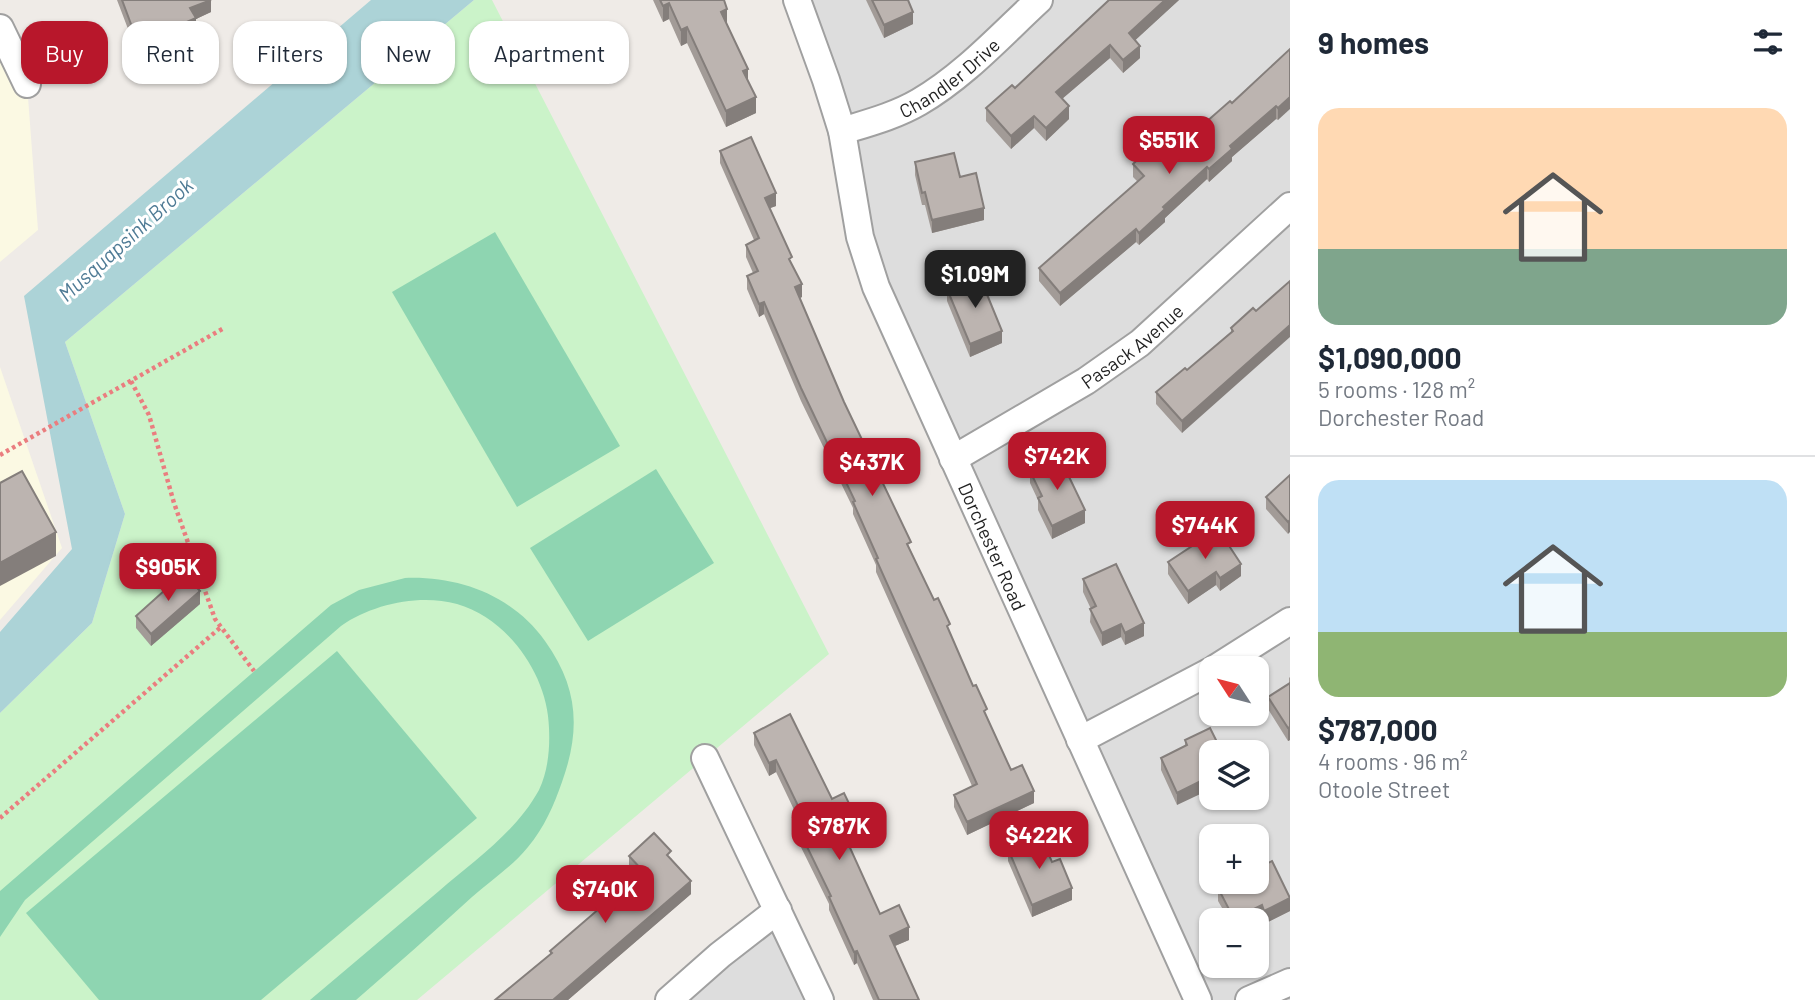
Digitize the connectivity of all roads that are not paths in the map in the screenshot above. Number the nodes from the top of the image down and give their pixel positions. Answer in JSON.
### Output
{"nodes":[{"id":1,"x":797,"y":0,"type":"edge"},
{"id":2,"x":1040,"y":0,"type":"edge"},
{"id":3,"x":0,"y":28,"type":"edge"},
{"id":4,"x":21,"y":72,"type":"edge"},
{"id":5,"x":842,"y":131,"type":"junction"},
{"id":6,"x":1290,"y":206,"type":"edge"},
{"id":7,"x":953,"y":459,"type":"junction"},
{"id":8,"x":1290,"y":621,"type":"edge"},
{"id":9,"x":1235,"y":656,"type":"edge"},
{"id":10,"x":1199,"y":677,"type":"edge"},
{"id":11,"x":1080,"y":740,"type":"junction"},
{"id":12,"x":705,"y":758,"type":"dead end"},
{"id":13,"x":778,"y":910,"type":"junction"},
{"id":14,"x":1290,"y":982,"type":"edge"},
{"id":15,"x":668,"y":1000,"type":"edge"},
{"id":16,"x":820,"y":1000,"type":"edge"},
{"id":17,"x":1198,"y":1000,"type":"edge"},
{"id":18,"x":1249,"y":1000,"type":"edge"}],
"edges":[{"from":1,"to":5,"type":"street","name":"Dorchester Road"},
{"from":2,"to":5,"type":"street","name":"Chandler Drive"},
{"from":3,"to":4,"type":"street"},
{"from":5,"to":7,"type":"street","name":"Dorchester Road"},
{"from":6,"to":7,"type":"street","name":"Pasack Avenue"},
{"from":7,"to":11,"type":"street","name":"Dorchester Road"},
{"from":8,"to":9,"type":"street"},
{"from":10,"to":11,"type":"street"},
{"from":11,"to":17,"type":"street","name":"Dorchester Road"},
{"from":12,"to":13,"type":"street"},
{"from":13,"to":15,"type":"street"},
{"from":13,"to":16,"type":"street"},
{"from":14,"to":18,"type":"street"}]}
